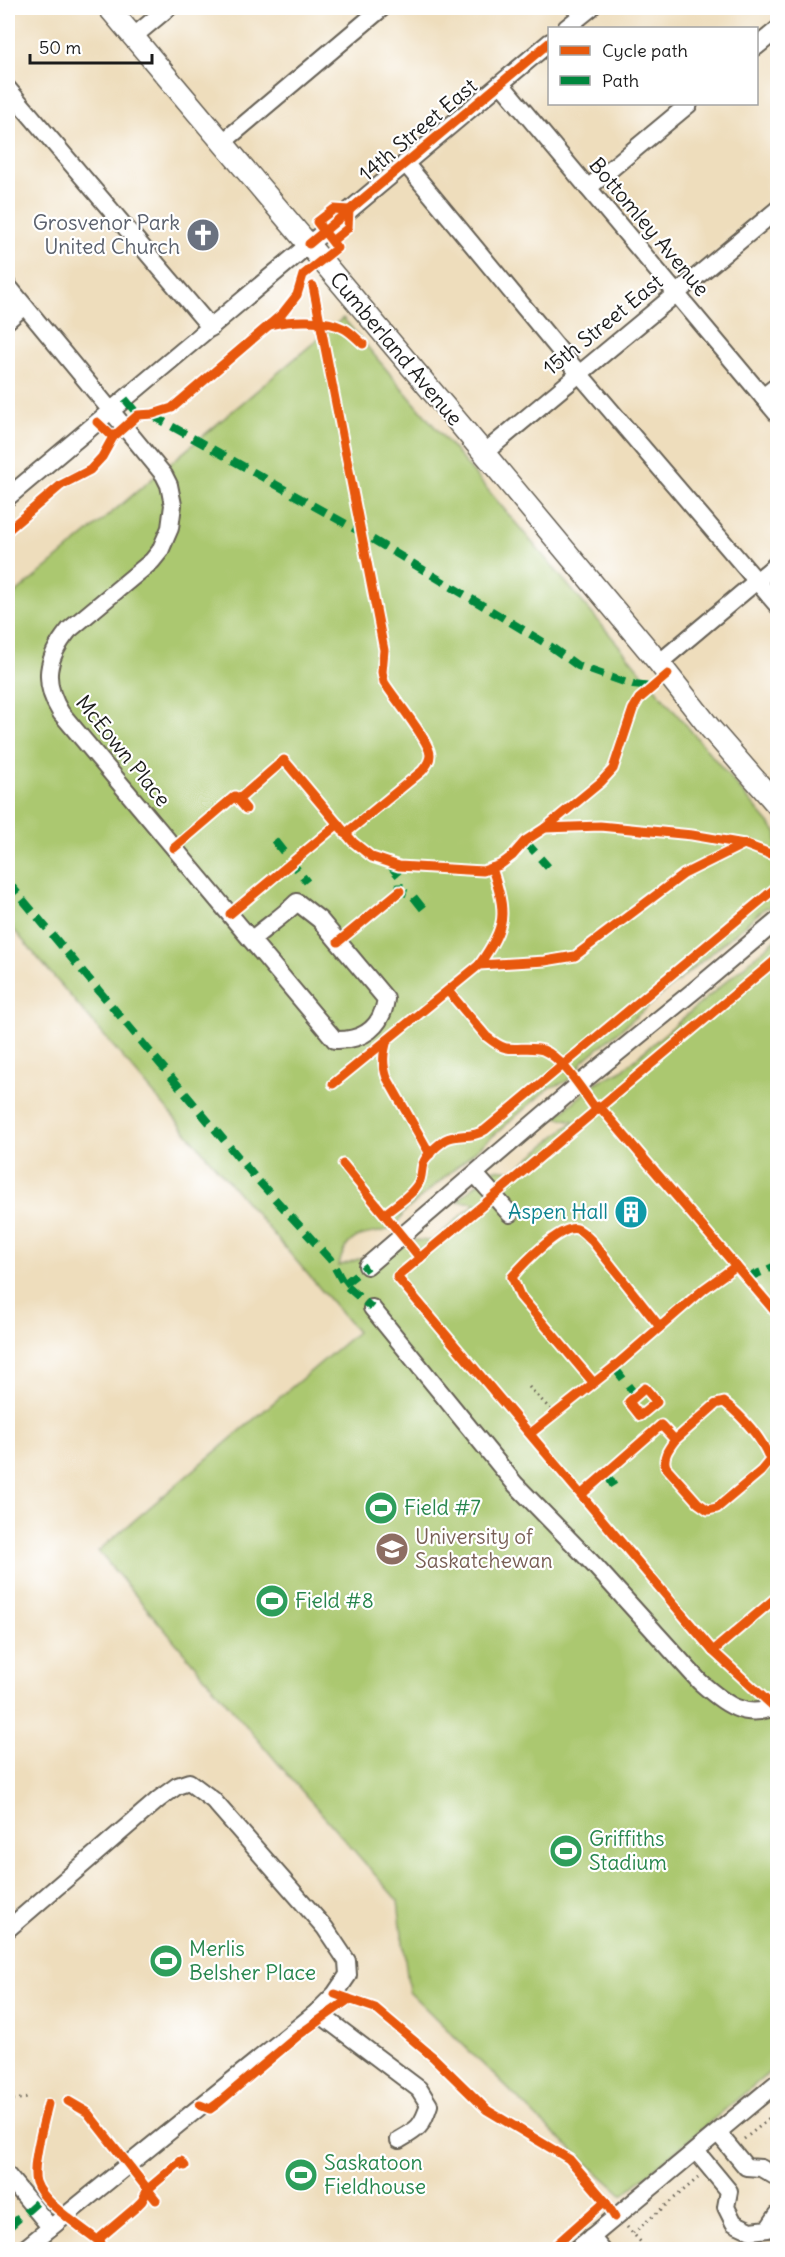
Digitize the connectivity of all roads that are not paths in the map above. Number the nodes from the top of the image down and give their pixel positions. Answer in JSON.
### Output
{"nodes":[{"id":1,"x":109,"y":8,"type":"edge"},
{"id":2,"x":168,"y":8,"type":"edge"},
{"id":3,"x":382,"y":8,"type":"edge"},
{"id":4,"x":580,"y":11,"type":"edge"},
{"id":5,"x":567,"y":27,"type":"edge"},
{"id":6,"x":777,"y":29,"type":"edge"},
{"id":7,"x":133,"y":37,"type":"junction"},
{"id":8,"x":548,"y":43,"type":"edge"},
{"id":9,"x":758,"y":45,"type":"edge"},
{"id":10,"x":501,"y":84,"type":"junction"},
{"id":11,"x":8,"y":89,"type":"edge"},
{"id":12,"x":688,"y":105,"type":"edge"},
{"id":13,"x":222,"y":143,"type":"junction"},
{"id":14,"x":405,"y":163,"type":"junction"},
{"id":15,"x":588,"y":188,"type":"junction"},
{"id":16,"x":777,"y":209,"type":"edge"},
{"id":17,"x":309,"y":244,"type":"junction"},
{"id":18,"x":8,"y":286,"type":"edge"},
{"id":19,"x":676,"y":294,"type":"junction"},
{"id":20,"x":24,"y":306,"type":"junction"},
{"id":21,"x":8,"y":320,"type":"edge"},
{"id":22,"x":212,"y":328,"type":"junction"},
{"id":23,"x":579,"y":373,"type":"junction"},
{"id":24,"x":777,"y":385,"type":"edge"},
{"id":25,"x":763,"y":397,"type":"junction"},
{"id":26,"x":111,"y":411,"type":"junction"},
{"id":27,"x":777,"y":415,"type":"edge"},
{"id":28,"x":484,"y":453,"type":"junction"},
{"id":29,"x":8,"y":496,"type":"edge"},
{"id":30,"x":777,"y":563,"type":"edge"},
{"id":31,"x":756,"y":581,"type":"junction"},
{"id":32,"x":777,"y":606,"type":"edge"},
{"id":33,"x":659,"y":663,"type":"junction"},
{"id":34,"x":777,"y":806,"type":"edge"},
{"id":35,"x":777,"y":920,"type":"edge"},
{"id":36,"x":251,"y":940,"type":"junction"},
{"id":37,"x":476,"y":1174,"type":"junction"},
{"id":38,"x":510,"y":1214,"type":"dead end"},
{"id":39,"x":367,"y":1266,"type":"dead end"},
{"id":40,"x":372,"y":1308,"type":"dead end"},
{"id":41,"x":777,"y":1705,"type":"edge"},
{"id":42,"x":8,"y":1929,"type":"edge"},
{"id":43,"x":316,"y":2012,"type":"junction"},
{"id":44,"x":777,"y":2082,"type":"edge"},
{"id":45,"x":718,"y":2133,"type":"junction"},
{"id":46,"x":399,"y":2140,"type":"dead end"},
{"id":47,"x":696,"y":2151,"type":"junction"},
{"id":48,"x":746,"y":2167,"type":"junction"},
{"id":49,"x":8,"y":2176,"type":"edge"},
{"id":50,"x":777,"y":2177,"type":"edge"},
{"id":51,"x":729,"y":2191,"type":"junction"},
{"id":52,"x":777,"y":2214,"type":"edge"},
{"id":53,"x":50,"y":2227,"type":"junction"},
{"id":54,"x":597,"y":2243,"type":"edge"},
{"id":55,"x":23,"y":2250,"type":"edge"},
{"id":56,"x":576,"y":2250,"type":"edge"}],
"edges":[{"from":1,"to":7,"type":"main road","name":"Cumberland Avenue"},
{"from":2,"to":7,"type":"street"},
{"from":3,"to":13,"type":"street"},
{"from":4,"to":5,"type":"street"},
{"from":6,"to":9,"type":"street"},
{"from":7,"to":13,"type":"main road","name":"Cumberland Avenue"},
{"from":8,"to":10,"type":"street","name":"14th Street East"},
{"from":10,"to":14,"type":"street","name":"14th Street East"},
{"from":10,"to":15,"type":"street","name":"Bottomley Avenue"},
{"from":11,"to":22,"type":"street"},
{"from":12,"to":15,"type":"street"},
{"from":13,"to":17,"type":"main road","name":"Cumberland Avenue"},
{"from":14,"to":17,"type":"street","name":"14th Street East"},
{"from":14,"to":23,"type":"street"},
{"from":15,"to":19,"type":"street","name":"Bottomley Avenue"},
{"from":16,"to":19,"type":"street","name":"15th Street East"},
{"from":17,"to":22,"type":"street","name":"14th Street East"},
{"from":17,"to":28,"type":"main road","name":"Cumberland Avenue"},
{"from":18,"to":20,"type":"street","name":"McEown Place"},
{"from":19,"to":23,"type":"street","name":"15th Street East"},
{"from":19,"to":25,"type":"street","name":"Bottomley Avenue"},
{"from":20,"to":21,"type":"street"},
{"from":20,"to":26,"type":"street","name":"McEown Place"},
{"from":22,"to":26,"type":"street","name":"14th Street East"},
{"from":23,"to":28,"type":"street","name":"15th Street East"},
{"from":23,"to":31,"type":"street"},
{"from":24,"to":25,"type":"street"},
{"from":25,"to":27,"type":"street","name":"Bottomley Avenue"},
{"from":26,"to":29,"type":"street","name":"14th Street East"},
{"from":26,"to":36,"type":"street","name":"McEown Place"},
{"from":28,"to":33,"type":"main road","name":"Cumberland Avenue"},
{"from":30,"to":31,"type":"street"},
{"from":31,"to":32,"type":"street"},
{"from":31,"to":33,"type":"street"},
{"from":33,"to":34,"type":"main road","name":"Cumberland Avenue"},
{"from":35,"to":37,"type":"street"},
{"from":36,"to":36,"type":"street","name":"McEown Place"},
{"from":37,"to":38,"type":"street"},
{"from":37,"to":39,"type":"street"},
{"from":40,"to":41,"type":"street"},
{"from":42,"to":43,"type":"street"},
{"from":43,"to":46,"type":"street"},
{"from":43,"to":53,"type":"street"},
{"from":44,"to":45,"type":"street"},
{"from":45,"to":47,"type":"street"},
{"from":45,"to":48,"type":"street"},
{"from":47,"to":51,"type":"street"},
{"from":47,"to":54,"type":"street"},
{"from":48,"to":50,"type":"street"},
{"from":48,"to":51,"type":"street"},
{"from":49,"to":53,"type":"street"},
{"from":51,"to":52,"type":"street"},
{"from":53,"to":55,"type":"street"},
{"from":54,"to":56,"type":"street"}]}
